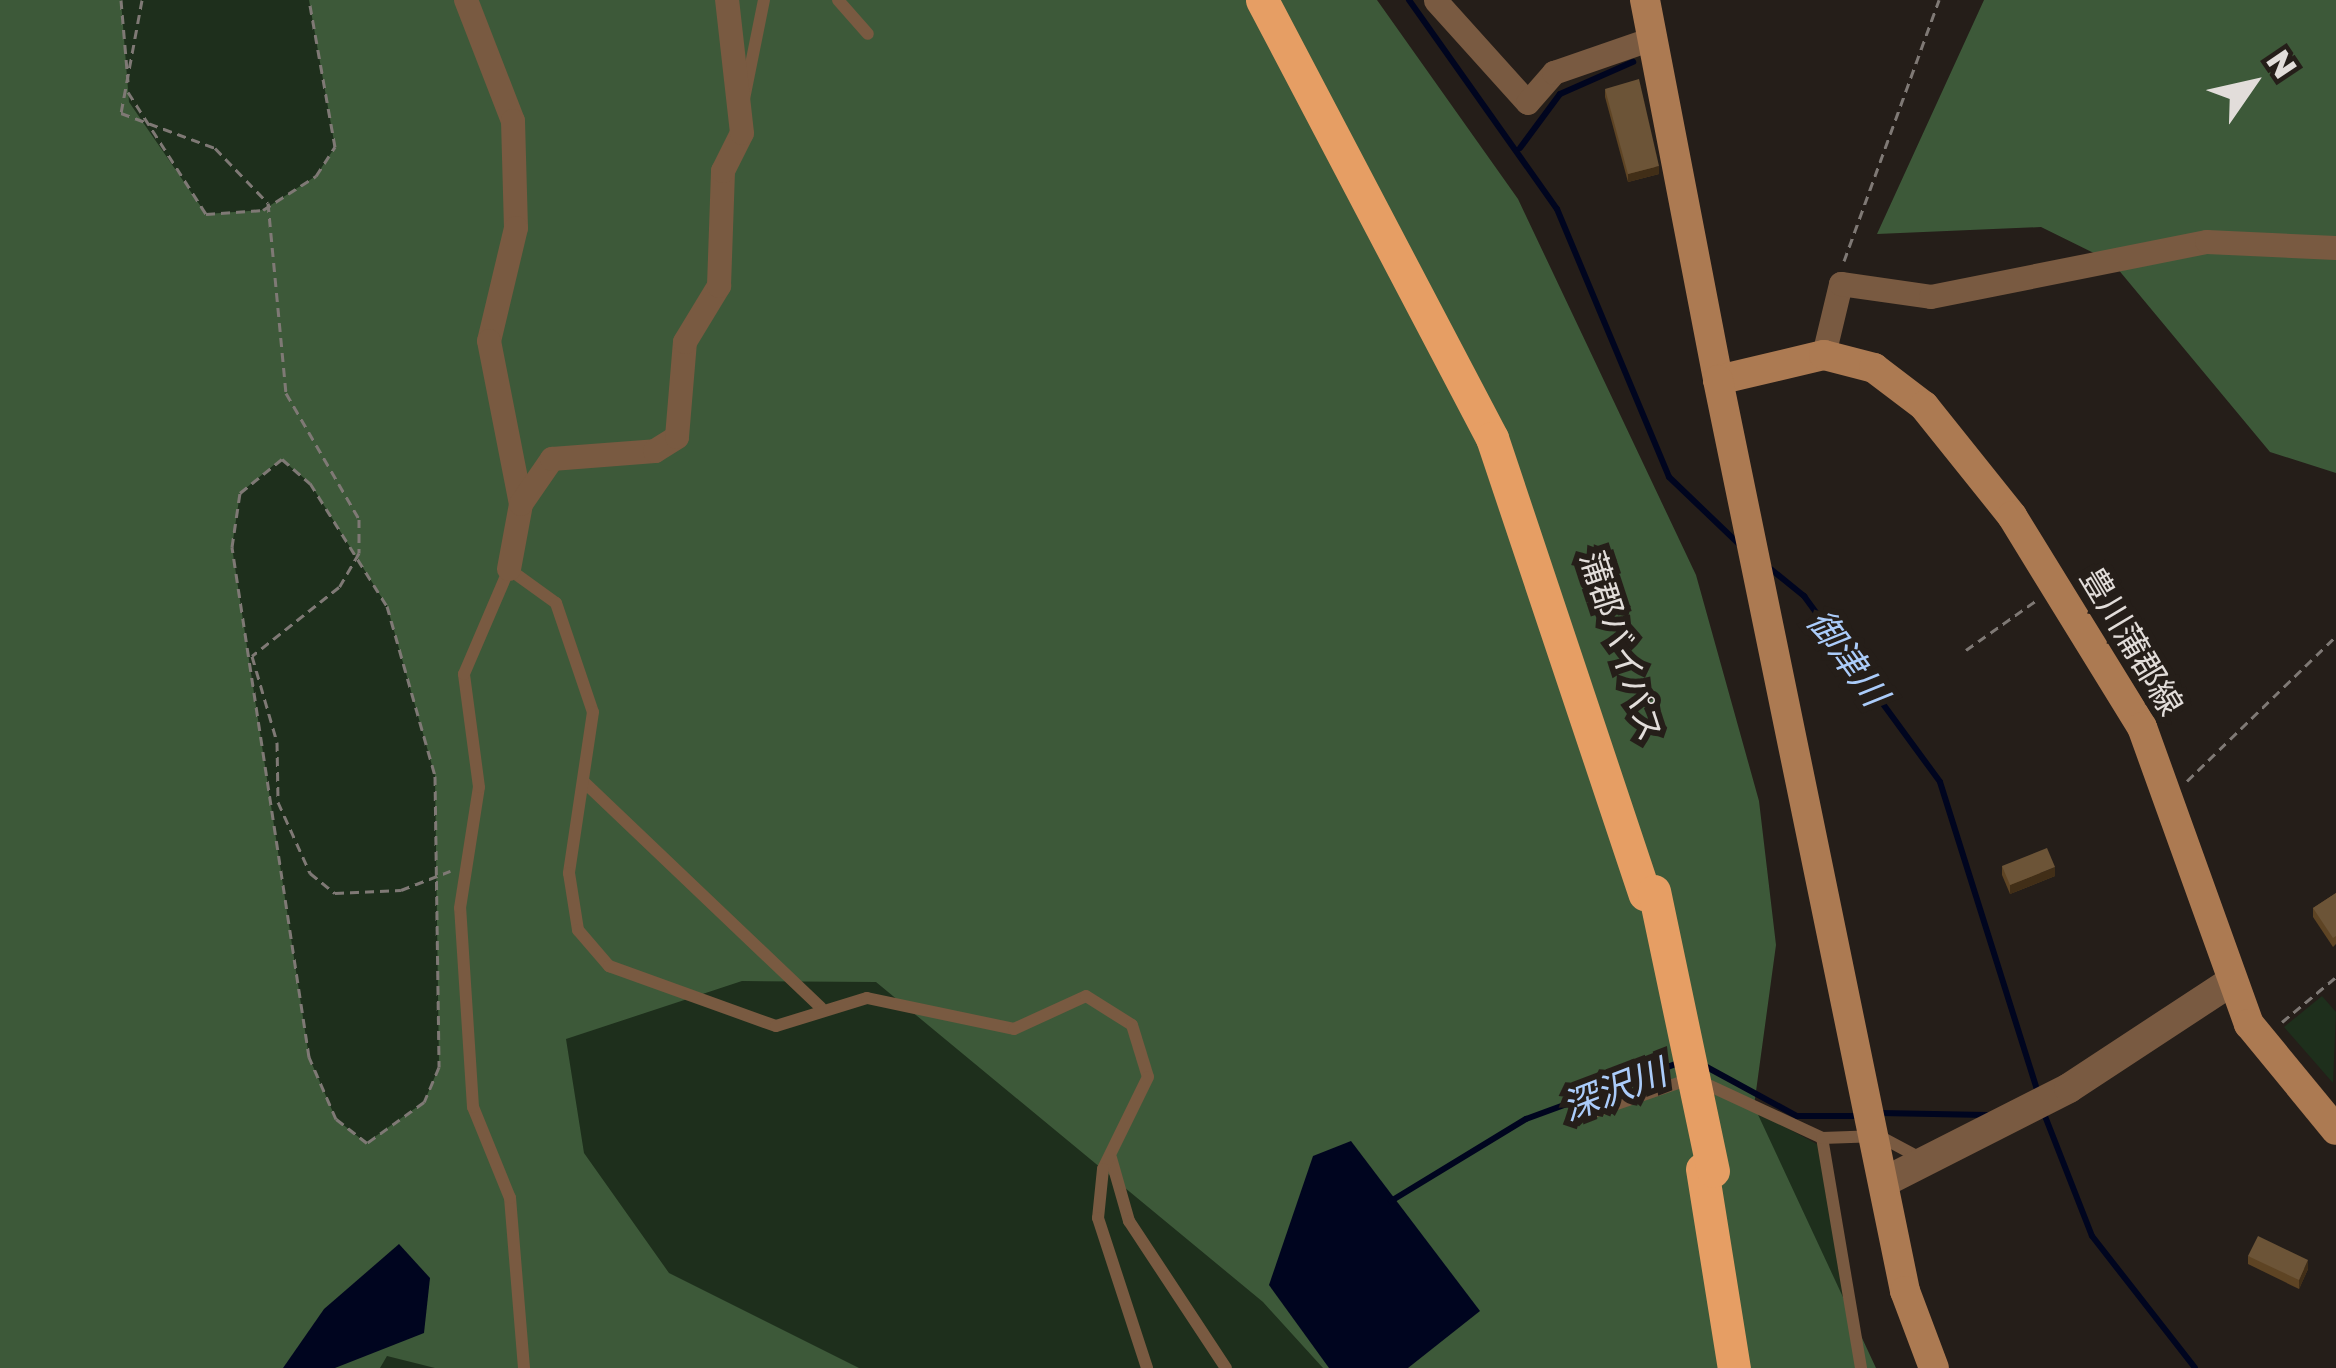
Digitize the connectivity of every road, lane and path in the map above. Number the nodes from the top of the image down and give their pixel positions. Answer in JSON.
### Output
{"nodes":[{"id":1,"x":121,"y":0,"type":"edge"},
{"id":2,"x":142,"y":0,"type":"edge"},
{"id":3,"x":309,"y":0,"type":"edge"},
{"id":4,"x":466,"y":0,"type":"edge"},
{"id":5,"x":727,"y":0,"type":"edge"},
{"id":6,"x":764,"y":0,"type":"edge"},
{"id":7,"x":838,"y":0,"type":"edge"},
{"id":8,"x":1262,"y":0,"type":"edge"},
{"id":9,"x":1274,"y":0,"type":"edge"},
{"id":10,"x":1646,"y":0,"type":"edge"},
{"id":11,"x":1939,"y":0,"type":"edge"},
{"id":12,"x":1436,"y":1,"type":"edge"},
{"id":13,"x":868,"y":34,"type":"dead end"},
{"id":14,"x":1652,"y":39,"type":"junction"},
{"id":15,"x":128,"y":86,"type":"junction"},
{"id":16,"x":742,"y":105,"type":"junction"},
{"id":17,"x":150,"y":132,"type":"junction"},
{"id":18,"x":269,"y":206,"type":"junction"},
{"id":19,"x":2336,"y":248,"type":"edge"},
{"id":20,"x":1841,"y":284,"type":"junction"},
{"id":21,"x":1824,"y":355,"type":"junction"},
{"id":22,"x":1718,"y":380,"type":"junction"},
{"id":23,"x":520,"y":504,"type":"junction"},
{"id":24,"x":357,"y":557,"type":"junction"},
{"id":25,"x":509,"y":569,"type":"junction"},
{"id":26,"x":2058,"y":585,"type":"junction"},
{"id":27,"x":2336,"y":636,"type":"edge"},
{"id":28,"x":1966,"y":650,"type":"dead end"},
{"id":29,"x":584,"y":782,"type":"junction"},
{"id":30,"x":2174,"y":794,"type":"junction"},
{"id":31,"x":468,"y":847,"type":"junction"},
{"id":32,"x":437,"y":880,"type":"junction"},
{"id":33,"x":1650,"y":893,"type":"junction"},
{"id":34,"x":2336,"y":977,"type":"edge"},
{"id":35,"x":2232,"y":982,"type":"junction"},
{"id":36,"x":821,"y":1008,"type":"junction"},
{"id":37,"x":2269,"y":1033,"type":"dead end"},
{"id":38,"x":2288,"y":1083,"type":"junction"},
{"id":39,"x":1596,"y":1111,"type":"dead end"},
{"id":40,"x":2336,"y":1112,"type":"edge"},
{"id":41,"x":2336,"y":1130,"type":"edge"},
{"id":42,"x":1822,"y":1138,"type":"junction"},
{"id":43,"x":1112,"y":1149,"type":"junction"},
{"id":44,"x":1929,"y":1165,"type":"junction"},
{"id":45,"x":1707,"y":1170,"type":"junction"},
{"id":46,"x":1888,"y":1180,"type":"dead end"},
{"id":47,"x":524,"y":1368,"type":"edge"},
{"id":48,"x":1147,"y":1368,"type":"edge"},
{"id":49,"x":1226,"y":1368,"type":"edge"},
{"id":50,"x":1734,"y":1368,"type":"edge"},
{"id":51,"x":1746,"y":1368,"type":"edge"},
{"id":52,"x":1861,"y":1368,"type":"edge"},
{"id":53,"x":1934,"y":1368,"type":"edge"}],
"edges":[{"from":1,"to":15,"type":"path"},
{"from":2,"to":15,"type":"path"},
{"from":3,"to":18,"type":"path"},
{"from":4,"to":23,"type":"street"},
{"from":5,"to":16,"type":"street"},
{"from":6,"to":16,"type":"lane"},
{"from":7,"to":13,"type":"lane"},
{"from":8,"to":33,"type":"highway","name":"蒲郡バイパス"},
{"from":9,"to":33,"type":"highway","name":"蒲郡バイパス"},
{"from":10,"to":14,"type":"main road"},
{"from":11,"to":20,"type":"path"},
{"from":12,"to":14,"type":"street"},
{"from":14,"to":22,"type":"main road"},
{"from":15,"to":17,"type":"path"},
{"from":15,"to":17,"type":"path"},
{"from":16,"to":23,"type":"street"},
{"from":17,"to":18,"type":"path"},
{"from":17,"to":18,"type":"path"},
{"from":18,"to":24,"type":"path"},
{"from":19,"to":20,"type":"street"},
{"from":20,"to":21,"type":"street"},
{"from":21,"to":22,"type":"main road"},
{"from":21,"to":26,"type":"main road","name":"豊川蒲郡線"},
{"from":22,"to":53,"type":"main road"},
{"from":23,"to":25,"type":"street"},
{"from":24,"to":32,"type":"path"},
{"from":24,"to":32,"type":"path"},
{"from":24,"to":32,"type":"path"},
{"from":25,"to":29,"type":"lane"},
{"from":25,"to":31,"type":"lane"},
{"from":26,"to":28,"type":"path"},
{"from":26,"to":30,"type":"main road","name":"豊川蒲郡線"},
{"from":27,"to":30,"type":"path"},
{"from":29,"to":36,"type":"lane"},
{"from":29,"to":36,"type":"lane"},
{"from":30,"to":35,"type":"main road","name":"豊川蒲郡線"},
{"from":31,"to":32,"type":"path"},
{"from":31,"to":47,"type":"lane"},
{"from":33,"to":45,"type":"highway","name":"蒲郡バイパス"},
{"from":34,"to":37,"type":"path"},
{"from":35,"to":38,"type":"main road","name":"豊川蒲郡線"},
{"from":35,"to":44,"type":"street"},
{"from":36,"to":43,"type":"lane"},
{"from":38,"to":40,"type":"street"},
{"from":38,"to":41,"type":"main road","name":"豊川蒲郡線"},
{"from":39,"to":42,"type":"lane"},
{"from":42,"to":44,"type":"lane"},
{"from":42,"to":52,"type":"lane"},
{"from":43,"to":48,"type":"lane"},
{"from":43,"to":49,"type":"lane"},
{"from":44,"to":46,"type":"street"},
{"from":45,"to":50,"type":"highway","name":"蒲郡バイパス"},
{"from":45,"to":51,"type":"highway","name":"蒲郡バイパス"}]}
